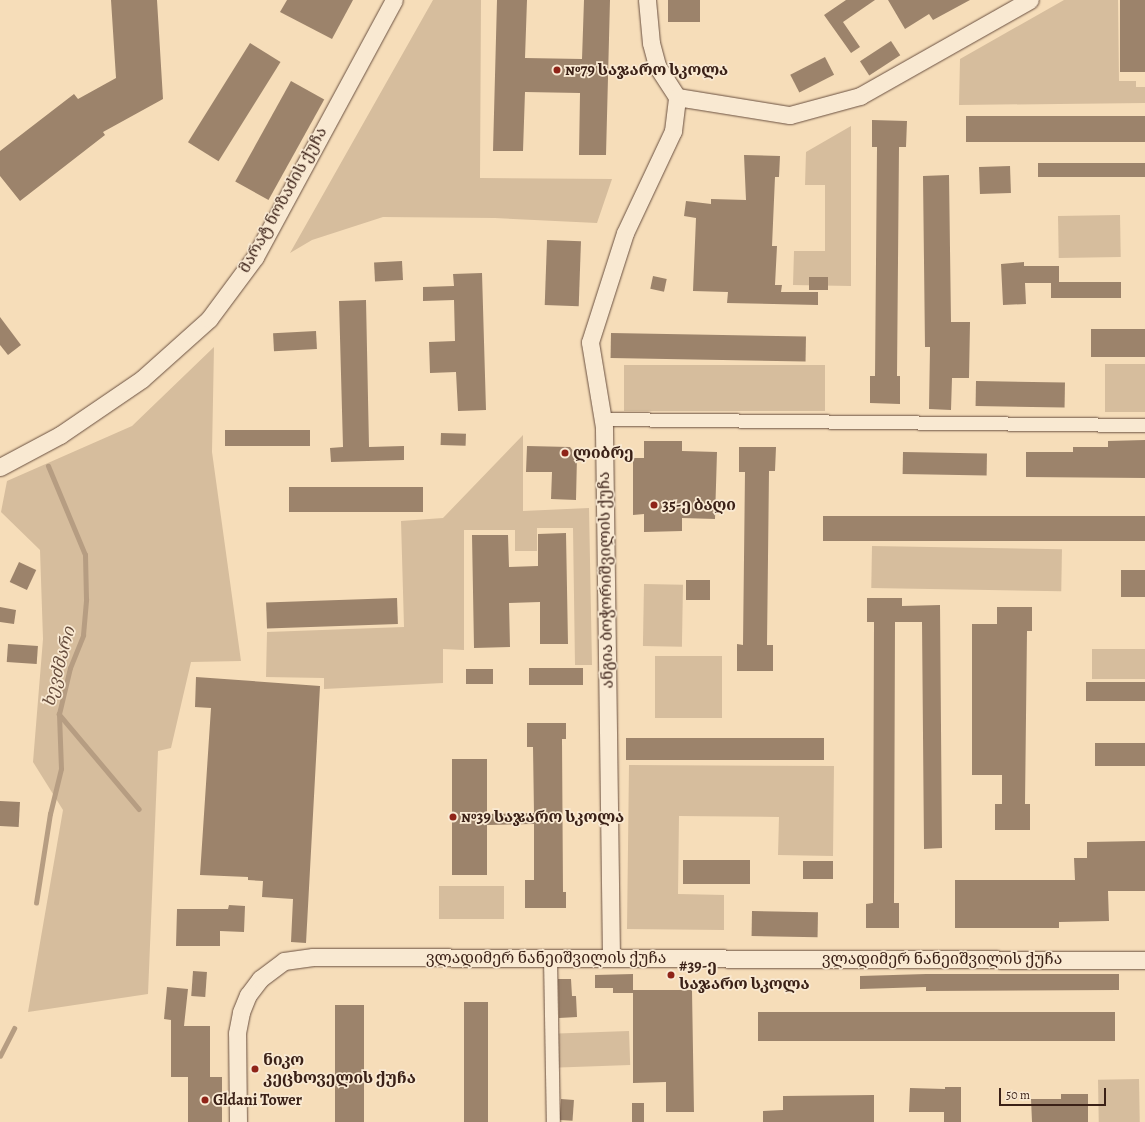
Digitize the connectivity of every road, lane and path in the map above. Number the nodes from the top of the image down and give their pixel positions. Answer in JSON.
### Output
{"nodes":[{"id":1,"x":394,"y":0,"type":"edge"},
{"id":2,"x":646,"y":0,"type":"edge"},
{"id":3,"x":1030,"y":0,"type":"edge"},
{"id":4,"x":677,"y":97,"type":"junction"},
{"id":5,"x":604,"y":419,"type":"junction"},
{"id":6,"x":1145,"y":426,"type":"edge"},
{"id":7,"x":0,"y":466,"type":"edge"},
{"id":8,"x":550,"y":958,"type":"junction"},
{"id":9,"x":611,"y":958,"type":"junction"},
{"id":10,"x":1145,"y":960,"type":"edge"},
{"id":11,"x":238,"y":1122,"type":"edge"},
{"id":12,"x":553,"y":1122,"type":"edge"}],
"edges":[{"from":1,"to":7,"type":"street","name":"მარატ ნოზაძის ქუჩა"},
{"from":2,"to":4,"type":"street"},
{"from":3,"to":4,"type":"street"},
{"from":4,"to":5,"type":"street","name":"ანგია ბოჭორიშვილის ქუჩა"},
{"from":5,"to":6,"type":"street"},
{"from":5,"to":9,"type":"street","name":"ანგია ბოჭორიშვილის ქუჩა"},
{"from":8,"to":9,"type":"street","name":"ვლადიმერ ნანეიშვილის ქუჩა"},
{"from":8,"to":11,"type":"street","name":"ვლადიმერ ნანეიშვილის ქუჩა"},
{"from":8,"to":12,"type":"street"},
{"from":9,"to":10,"type":"street","name":"ვლადიმერ ნანეიშვილის ქუჩა"}]}
